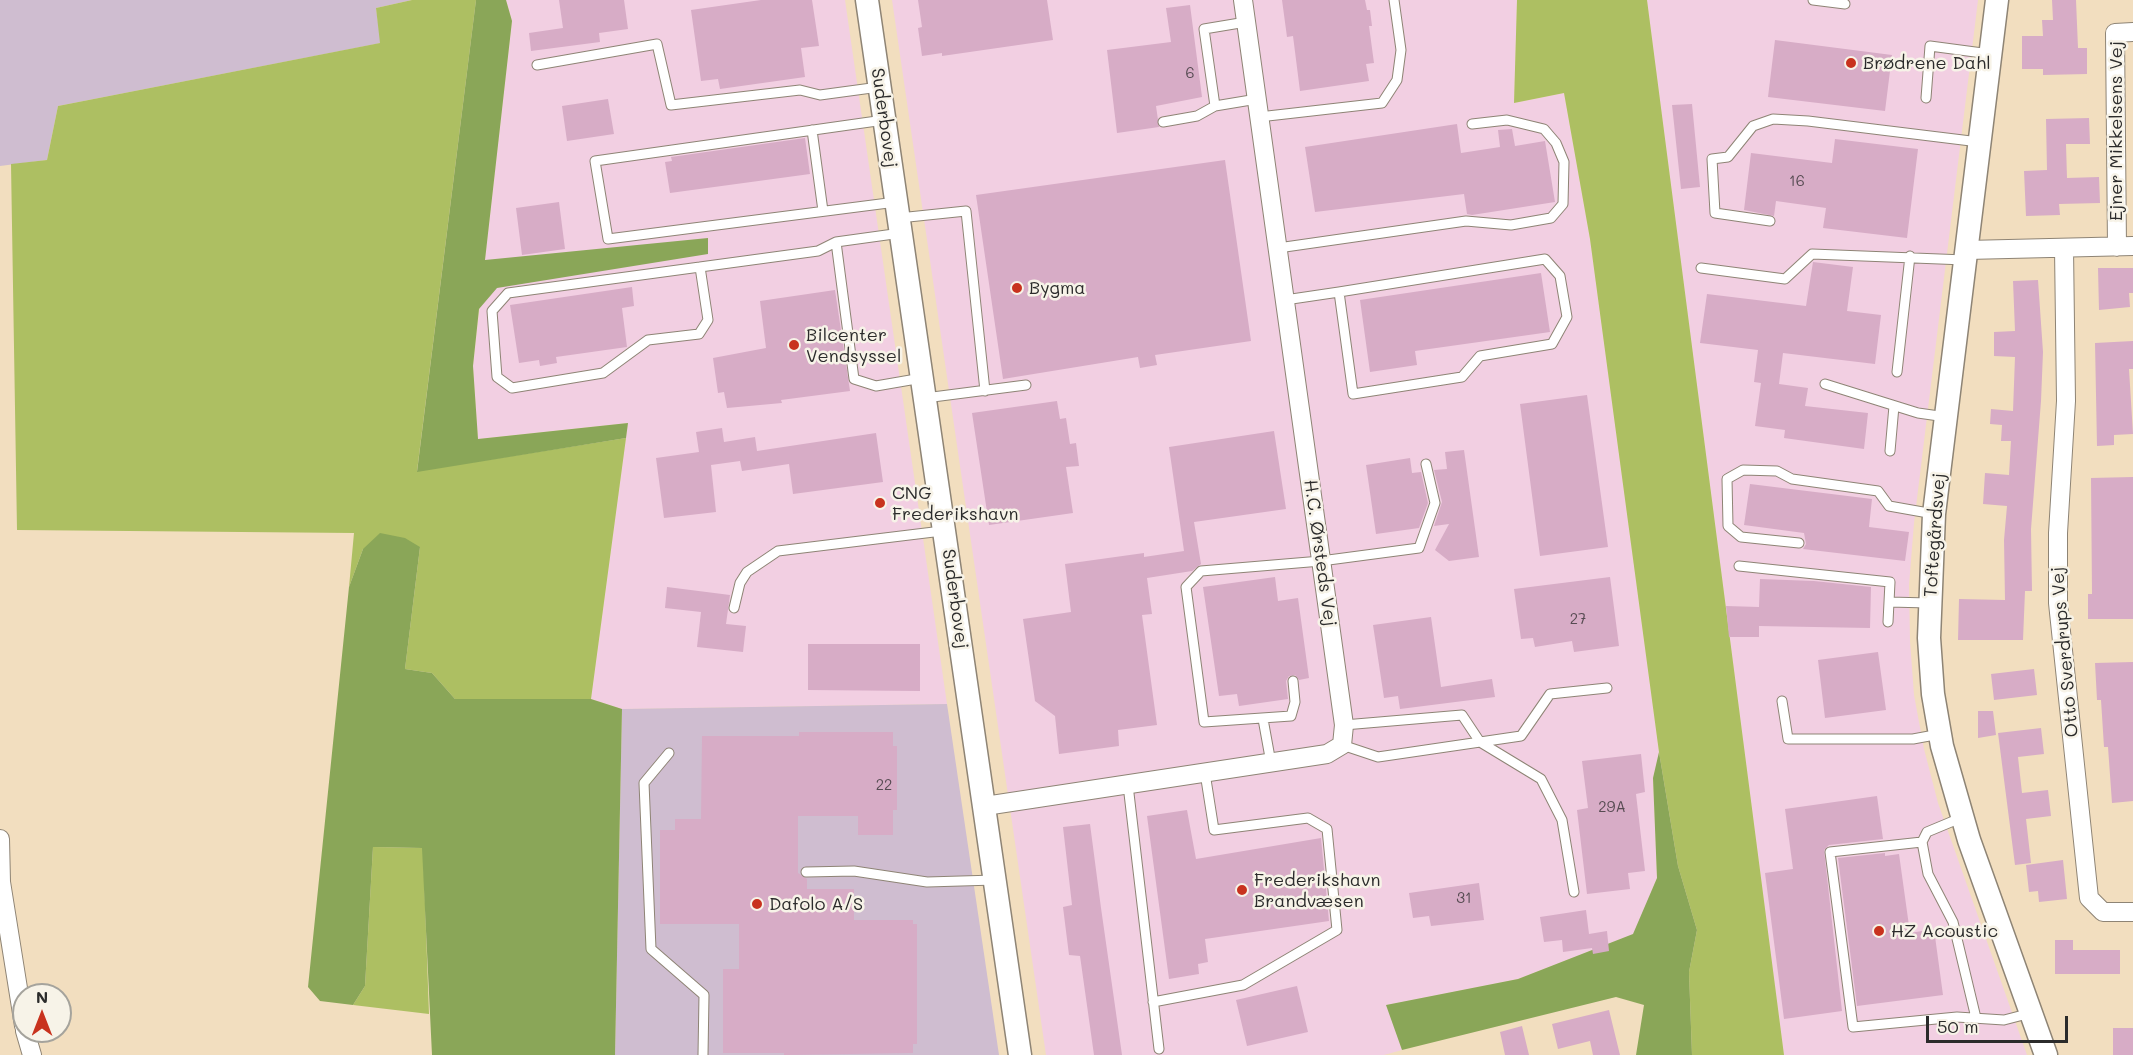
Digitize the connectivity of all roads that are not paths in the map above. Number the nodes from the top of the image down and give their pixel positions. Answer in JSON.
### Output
{"nodes":[{"id":1,"x":867,"y":0,"type":"edge"},
{"id":2,"x":1243,"y":0,"type":"edge"},
{"id":3,"x":1394,"y":0,"type":"edge"},
{"id":4,"x":1813,"y":0,"type":"edge"},
{"id":5,"x":1996,"y":0,"type":"edge"},
{"id":6,"x":1845,"y":4,"type":"dead end"},
{"id":7,"x":1246,"y":22,"type":"junction"},
{"id":8,"x":2133,"y":32,"type":"edge"},
{"id":9,"x":1990,"y":54,"type":"junction"},
{"id":10,"x":537,"y":65,"type":"dead end"},
{"id":11,"x":879,"y":87,"type":"junction"},
{"id":12,"x":1926,"y":98,"type":"dead end"},
{"id":13,"x":1257,"y":99,"type":"junction"},
{"id":14,"x":1215,"y":106,"type":"junction"},
{"id":15,"x":1259,"y":117,"type":"junction"},
{"id":16,"x":884,"y":120,"type":"junction"},
{"id":17,"x":1162,"y":122,"type":"dead end"},
{"id":18,"x":1472,"y":124,"type":"dead end"},
{"id":19,"x":812,"y":130,"type":"junction"},
{"id":20,"x":1979,"y":142,"type":"junction"},
{"id":21,"x":823,"y":211,"type":"junction"},
{"id":22,"x":899,"y":218,"type":"junction"},
{"id":23,"x":1770,"y":221,"type":"dead end"},
{"id":24,"x":836,"y":242,"type":"junction"},
{"id":25,"x":2125,"y":246,"type":"edge"},
{"id":26,"x":1278,"y":248,"type":"junction"},
{"id":27,"x":2064,"y":248,"type":"junction"},
{"id":28,"x":1966,"y":255,"type":"junction"},
{"id":29,"x":1910,"y":256,"type":"junction"},
{"id":30,"x":700,"y":267,"type":"junction"},
{"id":31,"x":1701,"y":268,"type":"dead end"},
{"id":32,"x":1339,"y":292,"type":"junction"},
{"id":33,"x":1285,"y":300,"type":"junction"},
{"id":34,"x":1897,"y":372,"type":"dead end"},
{"id":35,"x":1825,"y":384,"type":"dead end"},
{"id":36,"x":1026,"y":385,"type":"dead end"},
{"id":37,"x":924,"y":388,"type":"junction"},
{"id":38,"x":985,"y":391,"type":"junction"},
{"id":39,"x":1894,"y":406,"type":"junction"},
{"id":40,"x":1946,"y":417,"type":"junction"},
{"id":41,"x":1890,"y":451,"type":"dead end"},
{"id":42,"x":1426,"y":464,"type":"dead end"},
{"id":43,"x":1934,"y":514,"type":"junction"},
{"id":44,"x":945,"y":531,"type":"junction"},
{"id":45,"x":1799,"y":543,"type":"dead end"},
{"id":46,"x":1321,"y":561,"type":"junction"},
{"id":47,"x":1739,"y":566,"type":"dead end"},
{"id":48,"x":1889,"y":602,"type":"junction"},
{"id":49,"x":1929,"y":603,"type":"junction"},
{"id":50,"x":734,"y":608,"type":"dead end"},
{"id":51,"x":1888,"y":622,"type":"dead end"},
{"id":52,"x":1293,"y":681,"type":"dead end"},
{"id":53,"x":1607,"y":688,"type":"dead end"},
{"id":54,"x":1782,"y":701,"type":"dead end"},
{"id":55,"x":1263,"y":719,"type":"junction"},
{"id":56,"x":1344,"y":725,"type":"junction"},
{"id":57,"x":1940,"y":735,"type":"junction"},
{"id":58,"x":1480,"y":742,"type":"junction"},
{"id":59,"x":1342,"y":745,"type":"junction"},
{"id":60,"x":669,"y":753,"type":"dead end"},
{"id":61,"x":1271,"y":763,"type":"junction"},
{"id":62,"x":1204,"y":773,"type":"junction"},
{"id":63,"x":1128,"y":784,"type":"junction"},
{"id":64,"x":985,"y":806,"type":"junction"},
{"id":65,"x":1963,"y":817,"type":"junction"},
{"id":66,"x":0,"y":839,"type":"edge"},
{"id":67,"x":1922,"y":842,"type":"junction"},
{"id":68,"x":806,"y":872,"type":"dead end"},
{"id":69,"x":995,"y":880,"type":"junction"},
{"id":70,"x":1574,"y":892,"type":"dead end"},
{"id":71,"x":2133,"y":912,"type":"edge"},
{"id":72,"x":17,"y":983,"type":"edge"},
{"id":73,"x":1153,"y":1002,"type":"junction"},
{"id":74,"x":2031,"y":1013,"type":"junction"},
{"id":75,"x":1976,"y":1018,"type":"junction"},
{"id":76,"x":1159,"y":1049,"type":"dead end"},
{"id":77,"x":704,"y":1055,"type":"edge"},
{"id":78,"x":1020,"y":1055,"type":"edge"},
{"id":79,"x":2046,"y":1055,"type":"edge"}],
"edges":[{"from":1,"to":11,"type":"street","name":"Suderbovej"},
{"from":2,"to":7,"type":"street","name":"H.C. Ørsteds Vej"},
{"from":3,"to":15,"type":"lane"},
{"from":4,"to":6,"type":"lane"},
{"from":5,"to":9,"type":"street","name":"Toftegårdsvej"},
{"from":7,"to":13,"type":"street","name":"H.C. Ørsteds Vej"},
{"from":7,"to":14,"type":"lane"},
{"from":8,"to":25,"type":"street","name":"Ejner Mikkelsens Vej"},
{"from":9,"to":12,"type":"lane"},
{"from":9,"to":20,"type":"street","name":"Toftegårdsvej"},
{"from":10,"to":11,"type":"lane"},
{"from":11,"to":16,"type":"street","name":"Suderbovej"},
{"from":13,"to":14,"type":"lane"},
{"from":13,"to":15,"type":"street","name":"H.C. Ørsteds Vej"},
{"from":14,"to":17,"type":"lane"},
{"from":15,"to":26,"type":"street","name":"H.C. Ørsteds Vej"},
{"from":16,"to":19,"type":"lane"},
{"from":16,"to":22,"type":"street","name":"Suderbovej"},
{"from":18,"to":26,"type":"lane"},
{"from":19,"to":21,"type":"lane"},
{"from":19,"to":21,"type":"lane"},
{"from":20,"to":23,"type":"lane"},
{"from":20,"to":28,"type":"street","name":"Toftegårdsvej"},
{"from":21,"to":22,"type":"lane"},
{"from":22,"to":24,"type":"lane"},
{"from":22,"to":37,"type":"street","name":"Suderbovej"},
{"from":22,"to":38,"type":"lane"},
{"from":24,"to":30,"type":"lane"},
{"from":24,"to":37,"type":"lane"},
{"from":25,"to":27,"type":"street"},
{"from":26,"to":33,"type":"street","name":"H.C. Ørsteds Vej"},
{"from":27,"to":28,"type":"street"},
{"from":27,"to":71,"type":"street","name":"Otto Sverdrups Vej"},
{"from":28,"to":29,"type":"lane"},
{"from":28,"to":40,"type":"street","name":"Toftegårdsvej"},
{"from":29,"to":31,"type":"lane"},
{"from":29,"to":34,"type":"lane"},
{"from":30,"to":30,"type":"lane"},
{"from":32,"to":32,"type":"lane"},
{"from":32,"to":33,"type":"lane"},
{"from":33,"to":46,"type":"street","name":"H.C. Ørsteds Vej"},
{"from":35,"to":39,"type":"lane"},
{"from":36,"to":38,"type":"lane"},
{"from":37,"to":38,"type":"lane"},
{"from":37,"to":44,"type":"street","name":"Suderbovej"},
{"from":39,"to":40,"type":"lane"},
{"from":39,"to":41,"type":"lane"},
{"from":40,"to":43,"type":"street","name":"Toftegårdsvej"},
{"from":42,"to":46,"type":"lane"},
{"from":43,"to":45,"type":"lane"},
{"from":43,"to":49,"type":"street","name":"Toftegårdsvej"},
{"from":44,"to":50,"type":"lane"},
{"from":44,"to":64,"type":"street","name":"Suderbovej"},
{"from":46,"to":55,"type":"lane"},
{"from":46,"to":56,"type":"street","name":"H.C. Ørsteds Vej"},
{"from":47,"to":48,"type":"lane"},
{"from":48,"to":49,"type":"lane"},
{"from":48,"to":51,"type":"lane"},
{"from":49,"to":57,"type":"street","name":"Toftegårdsvej"},
{"from":52,"to":55,"type":"lane"},
{"from":53,"to":58,"type":"lane"},
{"from":54,"to":57,"type":"lane"},
{"from":55,"to":61,"type":"lane"},
{"from":56,"to":58,"type":"lane"},
{"from":56,"to":59,"type":"street","name":"H.C. Ørsteds Vej"},
{"from":57,"to":65,"type":"street","name":"Toftegårdsvej"},
{"from":58,"to":59,"type":"lane"},
{"from":58,"to":70,"type":"lane"},
{"from":59,"to":61,"type":"street"},
{"from":60,"to":77,"type":"lane"},
{"from":61,"to":62,"type":"street"},
{"from":62,"to":63,"type":"street"},
{"from":62,"to":73,"type":"lane"},
{"from":63,"to":64,"type":"street"},
{"from":63,"to":73,"type":"lane"},
{"from":64,"to":69,"type":"street","name":"Suderbovej"},
{"from":65,"to":67,"type":"lane"},
{"from":65,"to":74,"type":"street","name":"Toftegårdsvej"},
{"from":66,"to":72,"type":"street"},
{"from":67,"to":75,"type":"lane"},
{"from":67,"to":75,"type":"lane"},
{"from":68,"to":69,"type":"lane"},
{"from":69,"to":78,"type":"street","name":"Suderbovej"},
{"from":73,"to":76,"type":"lane"},
{"from":74,"to":75,"type":"lane"},
{"from":74,"to":79,"type":"street","name":"Toftegårdsvej"}]}
